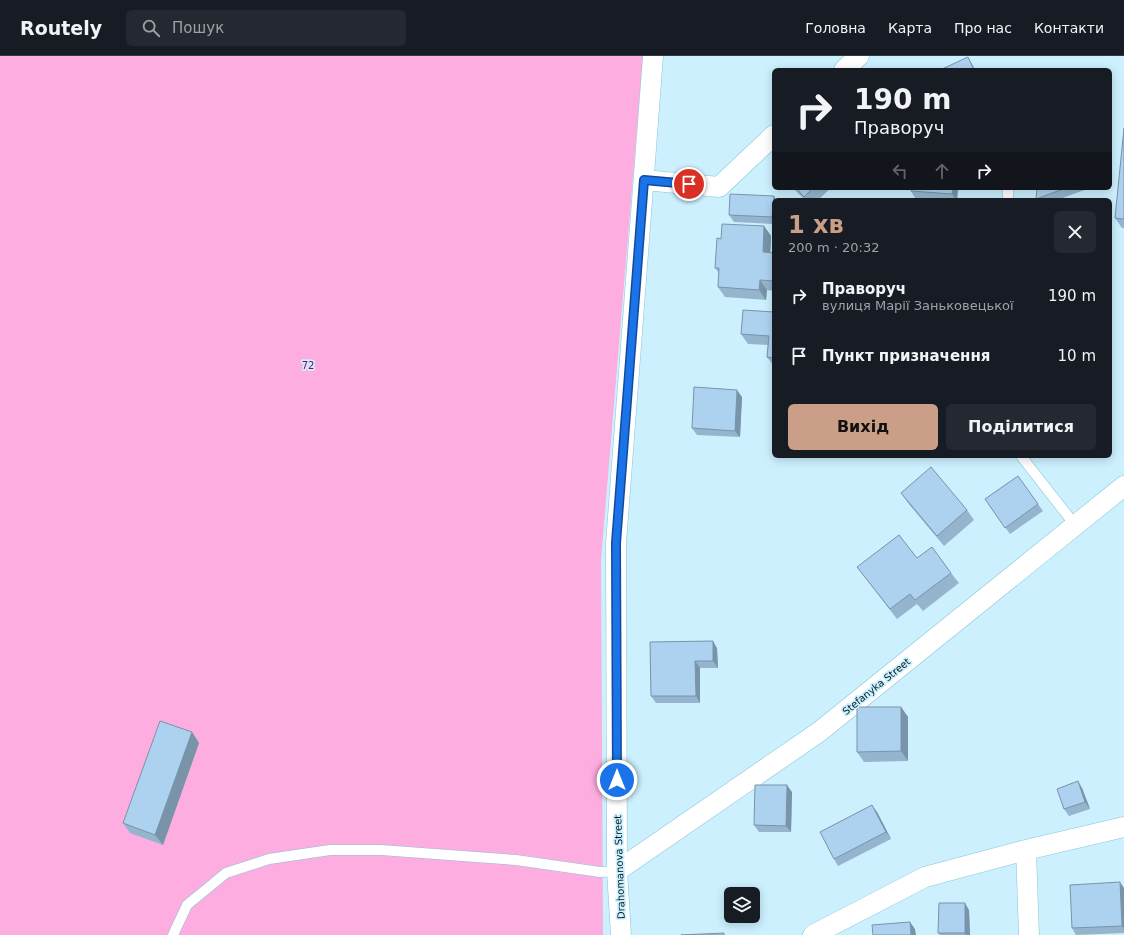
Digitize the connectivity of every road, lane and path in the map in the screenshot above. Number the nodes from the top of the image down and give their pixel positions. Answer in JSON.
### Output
{"nodes":[{"id":1,"x":653,"y":56,"type":"edge"},
{"id":2,"x":859,"y":56,"type":"edge"},
{"id":3,"x":846,"y":68,"type":"edge"},
{"id":4,"x":772,"y":136,"type":"edge"},
{"id":5,"x":644,"y":180,"type":"junction"},
{"id":6,"x":1023,"y":458,"type":"edge"},
{"id":7,"x":1124,"y":486,"type":"edge"},
{"id":8,"x":1075,"y":525,"type":"junction"},
{"id":9,"x":1124,"y":827,"type":"edge"},
{"id":10,"x":1026,"y":850,"type":"junction"},
{"id":11,"x":617,"y":872,"type":"junction"},
{"id":12,"x":173,"y":935,"type":"edge"},
{"id":13,"x":621,"y":935,"type":"edge"},
{"id":14,"x":813,"y":935,"type":"edge"},
{"id":15,"x":1029,"y":935,"type":"edge"}],
"edges":[{"from":1,"to":5,"type":"street","name":"Drahomanova Street"},
{"from":2,"to":3,"type":"street"},
{"from":4,"to":5,"type":"street"},
{"from":5,"to":11,"type":"street","name":"Drahomanova Street"},
{"from":6,"to":8,"type":"lane"},
{"from":7,"to":8,"type":"street","name":"Stefanyka Street"},
{"from":8,"to":11,"type":"street","name":"Stefanyka Street"},
{"from":9,"to":10,"type":"street"},
{"from":10,"to":14,"type":"street"},
{"from":10,"to":15,"type":"street"},
{"from":11,"to":12,"type":"lane"},
{"from":11,"to":13,"type":"street","name":"Drahomanova Street"}]}
